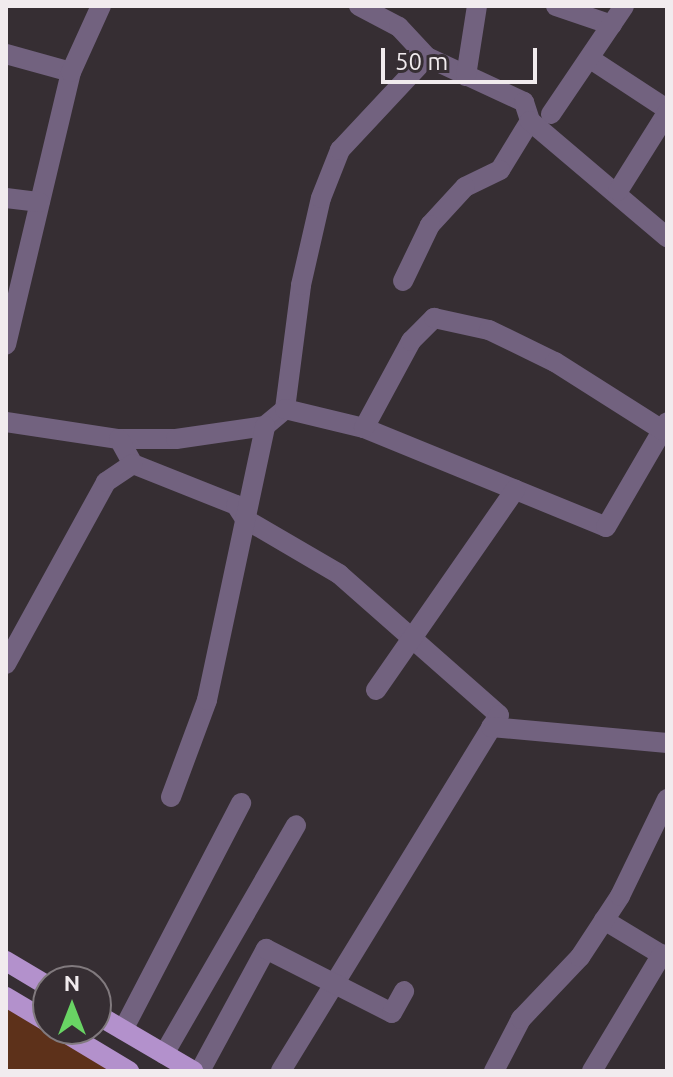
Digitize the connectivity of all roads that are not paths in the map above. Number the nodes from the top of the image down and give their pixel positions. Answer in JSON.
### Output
{"nodes":[{"id":1,"x":101,"y":6,"type":"edge"},
{"id":2,"x":359,"y":6,"type":"edge"},
{"id":3,"x":477,"y":6,"type":"edge"},
{"id":4,"x":556,"y":6,"type":"edge"},
{"id":5,"x":624,"y":6,"type":"edge"},
{"id":6,"x":612,"y":25,"type":"junction"},
{"id":7,"x":6,"y":54,"type":"edge"},
{"id":8,"x":427,"y":57,"type":"junction"},
{"id":9,"x":592,"y":60,"type":"junction"},
{"id":10,"x":71,"y":72,"type":"junction"},
{"id":11,"x":466,"y":76,"type":"junction"},
{"id":12,"x":667,"y":111,"type":"edge"},
{"id":13,"x":551,"y":114,"type":"dead end"},
{"id":14,"x":530,"y":121,"type":"junction"},
{"id":15,"x":618,"y":191,"type":"junction"},
{"id":16,"x":6,"y":198,"type":"edge"},
{"id":17,"x":40,"y":202,"type":"junction"},
{"id":18,"x":667,"y":237,"type":"edge"},
{"id":19,"x":403,"y":281,"type":"dead end"},
{"id":20,"x":6,"y":344,"type":"edge"},
{"id":21,"x":285,"y":409,"type":"junction"},
{"id":22,"x":6,"y":422,"type":"edge"},
{"id":23,"x":265,"y":426,"type":"junction"},
{"id":24,"x":665,"y":426,"type":"edge"},
{"id":25,"x":364,"y":428,"type":"junction"},
{"id":26,"x":119,"y":439,"type":"junction"},
{"id":27,"x":133,"y":464,"type":"junction"},
{"id":28,"x":515,"y":490,"type":"junction"},
{"id":29,"x":245,"y":519,"type":"junction"},
{"id":30,"x":413,"y":639,"type":"junction"},
{"id":31,"x":6,"y":664,"type":"edge"},
{"id":32,"x":376,"y":690,"type":"dead end"},
{"id":33,"x":491,"y":727,"type":"junction"},
{"id":34,"x":667,"y":743,"type":"edge"},
{"id":35,"x":171,"y":797,"type":"dead end"},
{"id":36,"x":667,"y":799,"type":"edge"},
{"id":37,"x":241,"y":803,"type":"dead end"},
{"id":38,"x":296,"y":825,"type":"dead end"},
{"id":39,"x":604,"y":920,"type":"junction"},
{"id":40,"x":665,"y":956,"type":"edge"},
{"id":41,"x":6,"y":961,"type":"edge"},
{"id":42,"x":32,"y":976,"type":"edge"},
{"id":43,"x":333,"y":983,"type":"junction"},
{"id":44,"x":404,"y":991,"type":"dead end"},
{"id":45,"x":6,"y":997,"type":"edge"},
{"id":46,"x":32,"y":1012,"type":"edge"},
{"id":47,"x":112,"y":1023,"type":"edge"},
{"id":48,"x":123,"y":1030,"type":"junction"},
{"id":49,"x":86,"y":1045,"type":"edge"},
{"id":50,"x":164,"y":1054,"type":"junction"},
{"id":51,"x":129,"y":1071,"type":"edge"},
{"id":52,"x":193,"y":1071,"type":"edge"},
{"id":53,"x":200,"y":1071,"type":"edge"},
{"id":54,"x":281,"y":1071,"type":"edge"},
{"id":55,"x":494,"y":1071,"type":"edge"},
{"id":56,"x":592,"y":1071,"type":"edge"}],
"edges":[{"from":1,"to":10,"type":"street"},
{"from":2,"to":8,"type":"street"},
{"from":3,"to":11,"type":"street"},
{"from":4,"to":6,"type":"street"},
{"from":5,"to":6,"type":"street"},
{"from":6,"to":9,"type":"street"},
{"from":7,"to":10,"type":"street"},
{"from":8,"to":11,"type":"street"},
{"from":8,"to":21,"type":"street"},
{"from":9,"to":12,"type":"street"},
{"from":9,"to":13,"type":"street"},
{"from":10,"to":17,"type":"street"},
{"from":11,"to":14,"type":"street"},
{"from":12,"to":15,"type":"street"},
{"from":14,"to":15,"type":"street"},
{"from":14,"to":19,"type":"street"},
{"from":15,"to":18,"type":"street"},
{"from":16,"to":17,"type":"street"},
{"from":17,"to":20,"type":"street"},
{"from":21,"to":23,"type":"street"},
{"from":21,"to":25,"type":"street"},
{"from":22,"to":26,"type":"street"},
{"from":23,"to":26,"type":"street"},
{"from":23,"to":29,"type":"street"},
{"from":24,"to":25,"type":"street"},
{"from":24,"to":28,"type":"street"},
{"from":25,"to":28,"type":"street"},
{"from":26,"to":27,"type":"street"},
{"from":27,"to":29,"type":"street"},
{"from":27,"to":31,"type":"street"},
{"from":28,"to":30,"type":"street"},
{"from":29,"to":30,"type":"street"},
{"from":29,"to":35,"type":"street"},
{"from":30,"to":32,"type":"street"},
{"from":30,"to":33,"type":"street"},
{"from":33,"to":34,"type":"street"},
{"from":33,"to":43,"type":"street"},
{"from":36,"to":39,"type":"street"},
{"from":37,"to":48,"type":"street"},
{"from":38,"to":50,"type":"street"},
{"from":39,"to":40,"type":"street"},
{"from":39,"to":55,"type":"street"},
{"from":40,"to":56,"type":"street"},
{"from":41,"to":42,"type":"main road"},
{"from":43,"to":44,"type":"street"},
{"from":43,"to":53,"type":"street"},
{"from":43,"to":54,"type":"street"},
{"from":45,"to":46,"type":"main road"},
{"from":47,"to":48,"type":"main road"},
{"from":48,"to":50,"type":"main road"},
{"from":49,"to":51,"type":"main road"},
{"from":50,"to":52,"type":"main road"}]}
